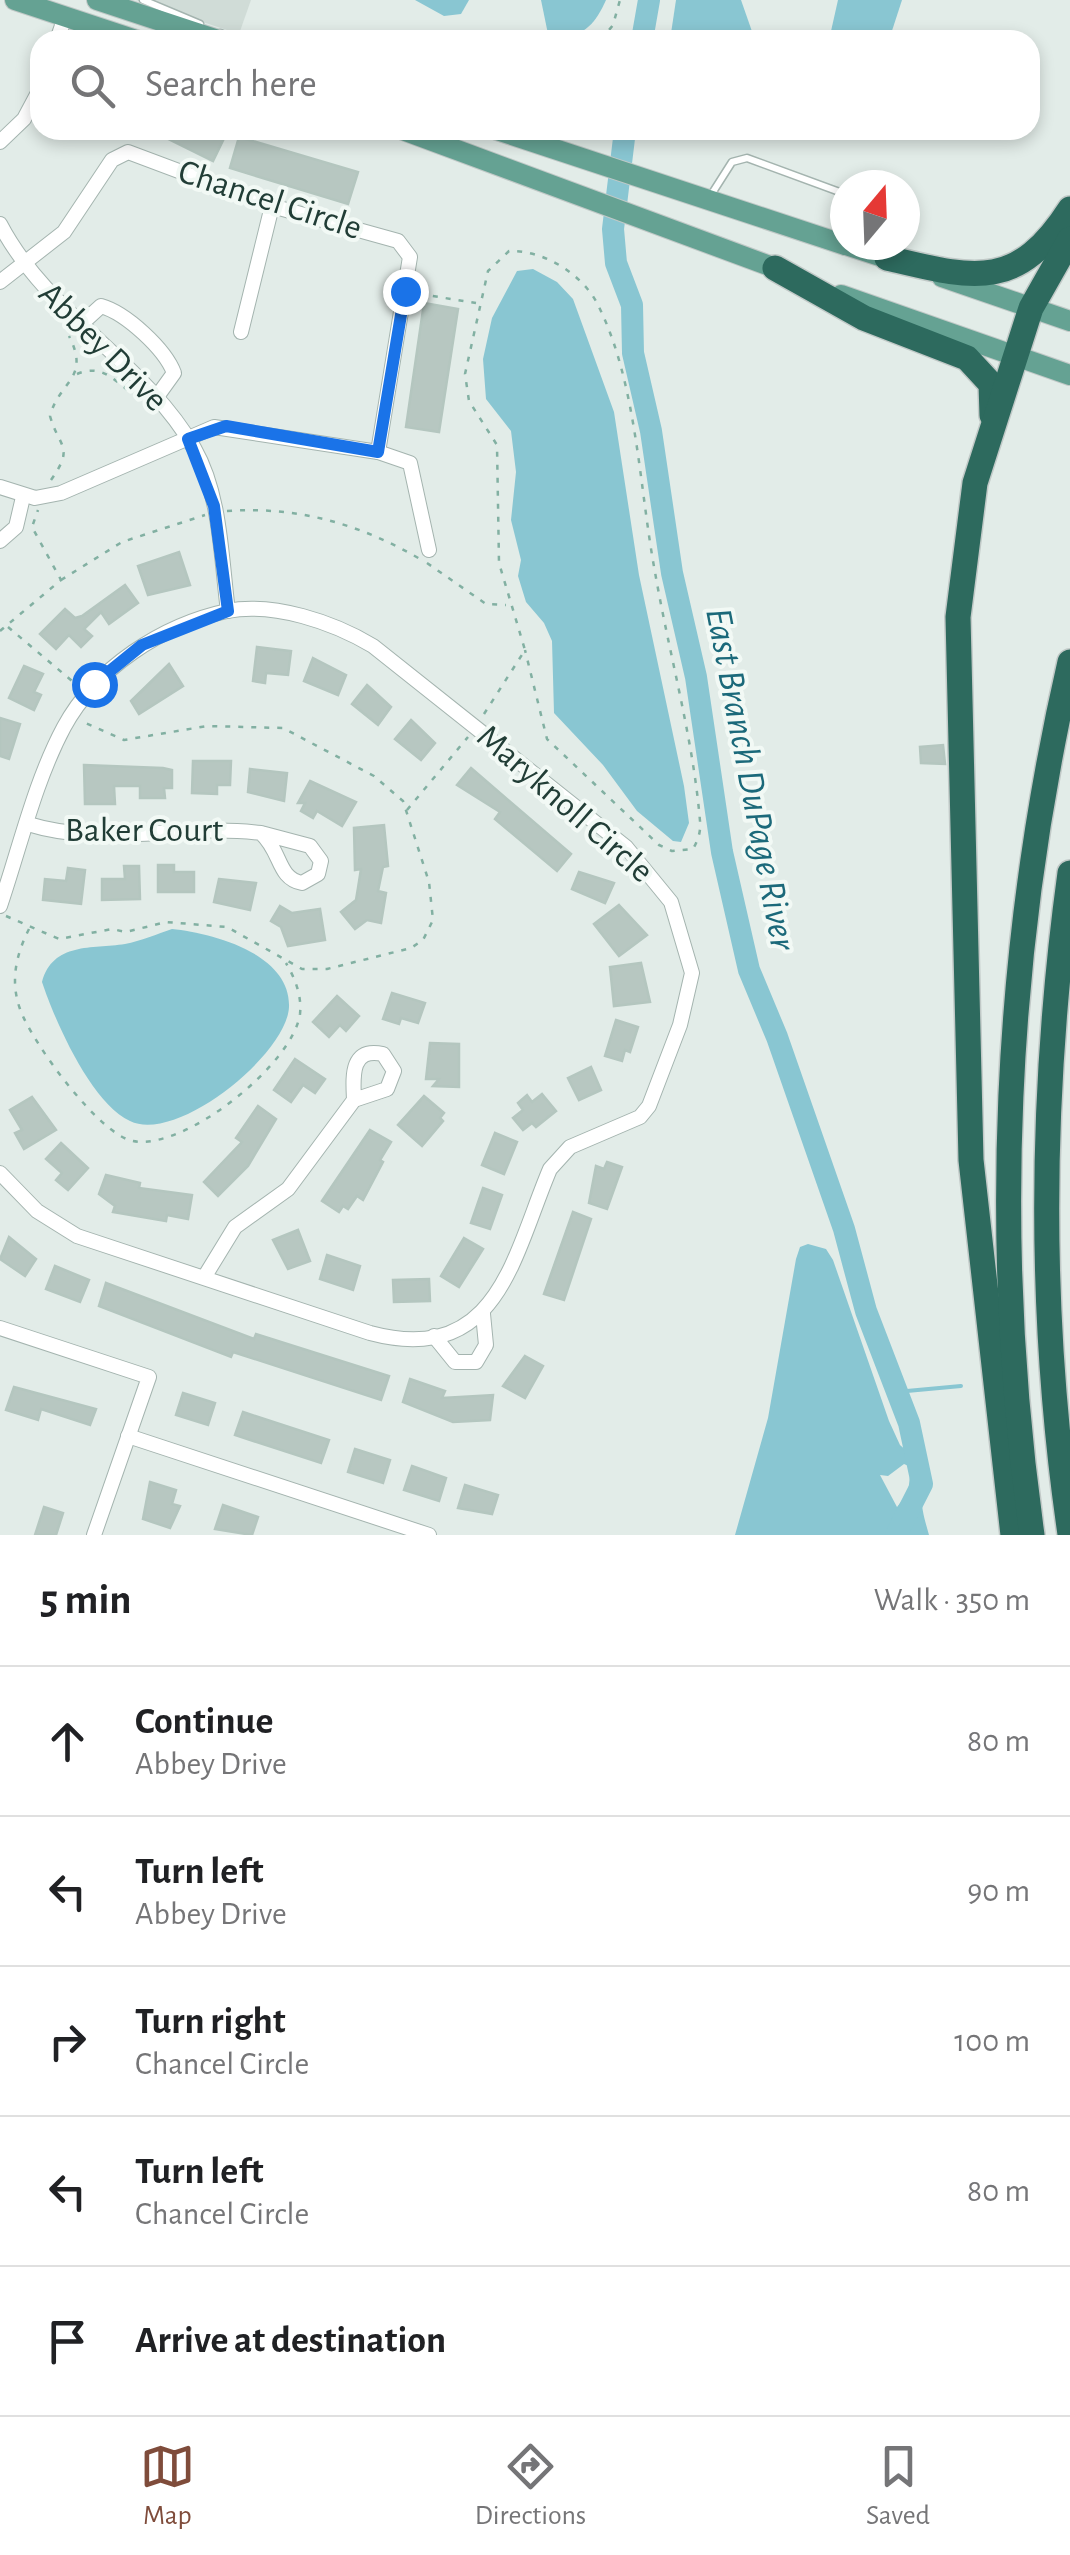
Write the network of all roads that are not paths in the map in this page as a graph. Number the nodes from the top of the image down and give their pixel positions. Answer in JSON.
{"nodes":[{"id":1,"x":15,"y":0,"type":"edge"},
{"id":2,"x":96,"y":0,"type":"edge"},
{"id":3,"x":143,"y":0,"type":"edge"},
{"id":4,"x":65,"y":17,"type":"junction"},
{"id":5,"x":60,"y":30,"type":"edge"},
{"id":6,"x":105,"y":30,"type":"edge"},
{"id":7,"x":144,"y":30,"type":"edge"},
{"id":8,"x":188,"y":30,"type":"edge"},
{"id":9,"x":214,"y":30,"type":"edge"},
{"id":10,"x":30,"y":108,"type":"edge"},
{"id":11,"x":431,"y":140,"type":"edge"},
{"id":12,"x":528,"y":140,"type":"edge"},
{"id":13,"x":0,"y":142,"type":"edge"},
{"id":14,"x":830,"y":188,"type":"edge"},
{"id":15,"x":709,"y":200,"type":"junction"},
{"id":16,"x":272,"y":206,"type":"junction"},
{"id":17,"x":1070,"y":210,"type":"edge"},
{"id":18,"x":0,"y":224,"type":"edge"},
{"id":19,"x":1070,"y":239,"type":"edge"},
{"id":20,"x":830,"y":240,"type":"edge"},
{"id":21,"x":893,"y":260,"type":"edge"},
{"id":22,"x":895,"y":260,"type":"edge"},
{"id":23,"x":22,"y":266,"type":"junction"},
{"id":24,"x":775,"y":268,"type":"junction"},
{"id":25,"x":0,"y":282,"type":"edge"},
{"id":26,"x":1031,"y":308,"type":"junction"},
{"id":27,"x":1070,"y":320,"type":"edge"},
{"id":28,"x":80,"y":326,"type":"junction"},
{"id":29,"x":241,"y":332,"type":"dead end"},
{"id":30,"x":1016,"y":358,"type":"junction"},
{"id":31,"x":1070,"y":375,"type":"edge"},
{"id":32,"x":156,"y":398,"type":"junction"},
{"id":33,"x":993,"y":427,"type":"junction"},
{"id":34,"x":188,"y":439,"type":"junction"},
{"id":35,"x":378,"y":452,"type":"junction"},
{"id":36,"x":0,"y":487,"type":"edge"},
{"id":37,"x":24,"y":496,"type":"junction"},
{"id":38,"x":0,"y":542,"type":"edge"},
{"id":39,"x":429,"y":550,"type":"dead end"},
{"id":40,"x":228,"y":611,"type":"junction"},
{"id":41,"x":1070,"y":662,"type":"edge"},
{"id":42,"x":28,"y":824,"type":"junction"},
{"id":43,"x":260,"y":833,"type":"junction"},
{"id":44,"x":1070,"y":873,"type":"edge"},
{"id":45,"x":0,"y":906,"type":"edge"},
{"id":46,"x":354,"y":1100,"type":"dead end"},
{"id":47,"x":0,"y":1173,"type":"edge"},
{"id":48,"x":205,"y":1276,"type":"junction"},
{"id":49,"x":483,"y":1314,"type":"junction"},
{"id":50,"x":0,"y":1328,"type":"edge"},
{"id":51,"x":434,"y":1336,"type":"junction"},
{"id":52,"x":128,"y":1436,"type":"junction"},
{"id":53,"x":1070,"y":1534,"type":"edge"},
{"id":54,"x":94,"y":1535,"type":"edge"},
{"id":55,"x":429,"y":1535,"type":"edge"},
{"id":56,"x":1013,"y":1535,"type":"edge"},
{"id":57,"x":1032,"y":1535,"type":"edge"}],
"edges":[{"from":1,"to":4,"type":"main road"},
{"from":2,"to":8,"type":"main road"},
{"from":3,"to":9,"type":"lane"},
{"from":4,"to":5,"type":"street"},
{"from":4,"to":6,"type":"main road"},
{"from":4,"to":7,"type":"main road"},
{"from":10,"to":13,"type":"street"},
{"from":11,"to":24,"type":"main road"},
{"from":12,"to":15,"type":"main road"},
{"from":14,"to":15,"type":"lane"},
{"from":15,"to":20,"type":"main road"},
{"from":16,"to":23,"type":"street","name":"Chancel Circle"},
{"from":16,"to":29,"type":"street"},
{"from":16,"to":35,"type":"street","name":"Chancel Circle"},
{"from":17,"to":22,"type":"highway"},
{"from":18,"to":23,"type":"street","name":"Abbey Drive"},
{"from":19,"to":26,"type":"highway"},
{"from":21,"to":26,"type":"main road"},
{"from":23,"to":25,"type":"street"},
{"from":23,"to":28,"type":"street","name":"Abbey Drive"},
{"from":24,"to":30,"type":"main road"},
{"from":24,"to":33,"type":"highway"},
{"from":26,"to":27,"type":"main road"},
{"from":26,"to":30,"type":"highway"},
{"from":28,"to":32,"type":"street","name":"Abbey Drive"},
{"from":28,"to":32,"type":"street"},
{"from":30,"to":31,"type":"main road"},
{"from":30,"to":33,"type":"highway"},
{"from":32,"to":34,"type":"street","name":"Abbey Drive"},
{"from":33,"to":56,"type":"highway"},
{"from":34,"to":35,"type":"street"},
{"from":34,"to":37,"type":"street"},
{"from":34,"to":40,"type":"street","name":"Abbey Drive"},
{"from":35,"to":39,"type":"street"},
{"from":36,"to":37,"type":"street"},
{"from":37,"to":38,"type":"street"},
{"from":40,"to":42,"type":"street"},
{"from":40,"to":49,"type":"street","name":"Maryknoll Circle"},
{"from":41,"to":57,"type":"highway"},
{"from":42,"to":43,"type":"street","name":"Baker Court"},
{"from":42,"to":45,"type":"street"},
{"from":43,"to":43,"type":"street","name":"Baker Court"},
{"from":44,"to":53,"type":"highway"},
{"from":46,"to":48,"type":"street"},
{"from":47,"to":48,"type":"street","name":"Maryknoll Circle"},
{"from":48,"to":51,"type":"street","name":"Maryknoll Circle"},
{"from":49,"to":51,"type":"street","name":"Maryknoll Circle"},
{"from":49,"to":51,"type":"street","name":"Maryknoll Circle"},
{"from":50,"to":52,"type":"street"},
{"from":52,"to":54,"type":"street"},
{"from":52,"to":55,"type":"street"}]}
